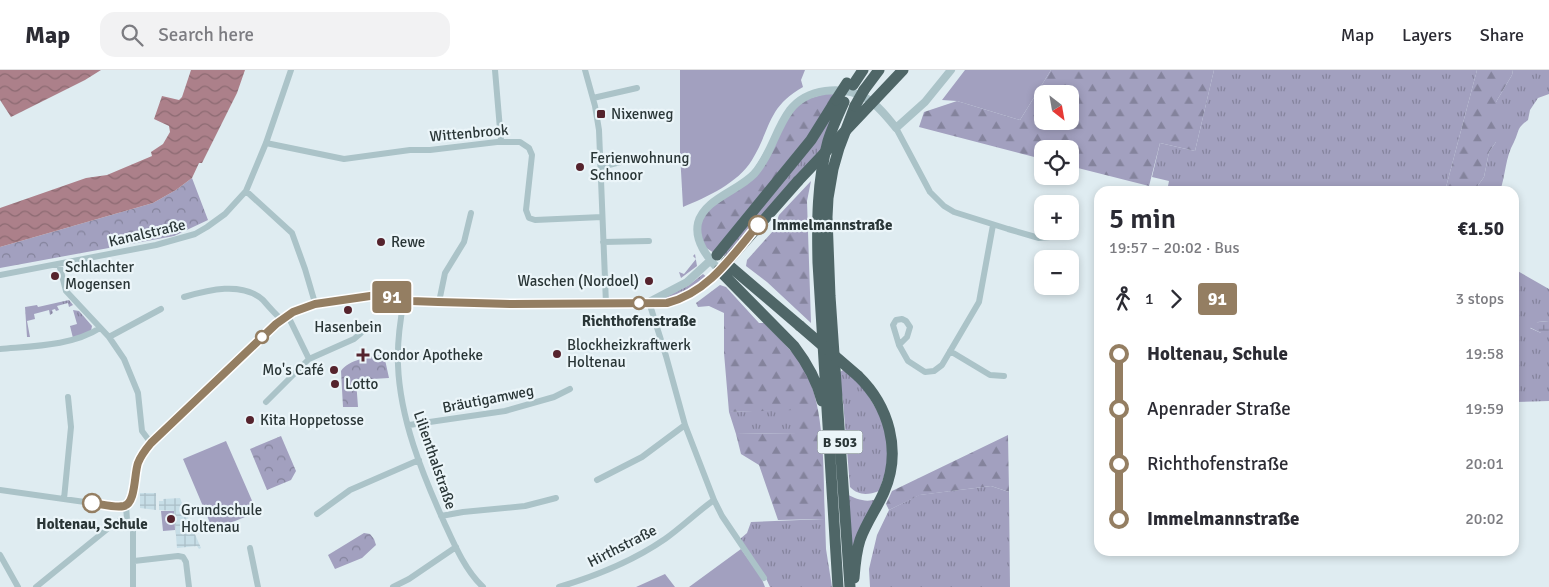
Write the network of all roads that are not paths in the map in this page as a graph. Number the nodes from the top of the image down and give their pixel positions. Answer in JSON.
{"nodes":[{"id":1,"x":291,"y":70,"type":"edge"},
{"id":2,"x":495,"y":70,"type":"edge"},
{"id":3,"x":585,"y":70,"type":"edge"},
{"id":4,"x":857,"y":70,"type":"edge"},
{"id":5,"x":863,"y":70,"type":"edge"},
{"id":6,"x":879,"y":70,"type":"edge"},
{"id":7,"x":903,"y":70,"type":"edge"},
{"id":8,"x":952,"y":70,"type":"edge"},
{"id":9,"x":850,"y":84,"type":"junction"},
{"id":10,"x":637,"y":88,"type":"dead end"},
{"id":11,"x":593,"y":98,"type":"junction"},
{"id":12,"x":840,"y":101,"type":"junction"},
{"id":13,"x":896,"y":128,"type":"junction"},
{"id":14,"x":501,"y":141,"type":"junction"},
{"id":15,"x":266,"y":143,"type":"junction"},
{"id":16,"x":644,"y":160,"type":"dead end"},
{"id":17,"x":601,"y":167,"type":"junction"},
{"id":18,"x":246,"y":191,"type":"junction"},
{"id":19,"x":471,"y":213,"type":"dead end"},
{"id":20,"x":602,"y":217,"type":"junction"},
{"id":21,"x":993,"y":225,"type":"junction"},
{"id":22,"x":1034,"y":237,"type":"edge"},
{"id":23,"x":650,"y":241,"type":"dead end"},
{"id":24,"x":603,"y":242,"type":"junction"},
{"id":25,"x":714,"y":258,"type":"junction"},
{"id":26,"x":59,"y":264,"type":"junction"},
{"id":27,"x":723,"y":267,"type":"junction"},
{"id":28,"x":0,"y":275,"type":"edge"},
{"id":29,"x":184,"y":297,"type":"dead end"},
{"id":30,"x":404,"y":300,"type":"junction"},
{"id":31,"x":438,"y":302,"type":"junction"},
{"id":32,"x":649,"y":302,"type":"junction"},
{"id":33,"x":315,"y":304,"type":"junction"},
{"id":34,"x":606,"y":304,"type":"junction"},
{"id":35,"x":161,"y":309,"type":"dead end"},
{"id":36,"x":288,"y":316,"type":"junction"},
{"id":37,"x":282,"y":320,"type":"junction"},
{"id":38,"x":100,"y":328,"type":"junction"},
{"id":39,"x":361,"y":332,"type":"dead end"},
{"id":40,"x":109,"y":337,"type":"junction"},
{"id":41,"x":899,"y":345,"type":"dead end"},
{"id":42,"x":0,"y":349,"type":"edge"},
{"id":43,"x":950,"y":351,"type":"junction"},
{"id":44,"x":308,"y":359,"type":"junction"},
{"id":45,"x":1004,"y":376,"type":"dead end"},
{"id":46,"x":570,"y":389,"type":"dead end"},
{"id":47,"x":68,"y":397,"type":"dead end"},
{"id":48,"x":266,"y":402,"type":"dead end"},
{"id":49,"x":408,"y":425,"type":"junction"},
{"id":50,"x":685,"y":425,"type":"junction"},
{"id":51,"x":829,"y":438,"type":"junction"},
{"id":52,"x":151,"y":443,"type":"junction"},
{"id":53,"x":419,"y":460,"type":"junction"},
{"id":54,"x":597,"y":480,"type":"dead end"},
{"id":55,"x":0,"y":490,"type":"edge"},
{"id":56,"x":556,"y":498,"type":"dead end"},
{"id":57,"x":64,"y":499,"type":"junction"},
{"id":58,"x":714,"y":500,"type":"junction"},
{"id":59,"x":126,"y":505,"type":"junction"},
{"id":60,"x":316,"y":514,"type":"dead end"},
{"id":61,"x":442,"y":516,"type":"junction"},
{"id":62,"x":127,"y":520,"type":"junction"},
{"id":63,"x":250,"y":548,"type":"dead end"},
{"id":64,"x":456,"y":548,"type":"junction"},
{"id":65,"x":0,"y":556,"type":"edge"},
{"id":66,"x":134,"y":561,"type":"junction"},
{"id":67,"x":764,"y":578,"type":"dead end"},
{"id":68,"x":18,"y":587,"type":"edge"},
{"id":69,"x":36,"y":587,"type":"edge"},
{"id":70,"x":133,"y":587,"type":"edge"},
{"id":71,"x":189,"y":587,"type":"edge"},
{"id":72,"x":258,"y":587,"type":"edge"},
{"id":73,"x":393,"y":587,"type":"edge"},
{"id":74,"x":483,"y":587,"type":"edge"},
{"id":75,"x":559,"y":587,"type":"edge"},
{"id":76,"x":838,"y":587,"type":"edge"},
{"id":77,"x":851,"y":587,"type":"edge"}],
"edges":[{"from":1,"to":15,"type":"street","name":"Kanalstraße"},
{"from":2,"to":14,"type":"street"},
{"from":3,"to":11,"type":"street"},
{"from":4,"to":9,"type":"highway"},
{"from":5,"to":9,"type":"highway","number":"B 503"},
{"from":6,"to":77,"type":"highway","number":"B 503","bridge":true},
{"from":7,"to":27,"type":"highway","bridge":true},
{"from":8,"to":13,"type":"street"},
{"from":9,"to":12,"type":"highway","number":"B 503"},
{"from":10,"to":11,"type":"street"},
{"from":11,"to":17,"type":"street"},
{"from":12,"to":25,"type":"highway"},
{"from":12,"to":51,"type":"highway","number":"B 503"},
{"from":13,"to":21,"type":"street"},
{"from":13,"to":25,"type":"street"},
{"from":14,"to":15,"type":"street","name":"Wittenbrook"},
{"from":14,"to":20,"type":"street","name":"Wittenbrook"},
{"from":15,"to":18,"type":"street","name":"Kanalstraße"},
{"from":16,"to":17,"type":"street"},
{"from":17,"to":20,"type":"street"},
{"from":18,"to":26,"type":"street","name":"Kanalstraße"},
{"from":18,"to":33,"type":"street"},
{"from":19,"to":31,"type":"street"},
{"from":20,"to":24,"type":"street"},
{"from":21,"to":22,"type":"street"},
{"from":21,"to":43,"type":"street"},
{"from":23,"to":24,"type":"street"},
{"from":24,"to":34,"type":"street"},
{"from":25,"to":27,"type":"street"},
{"from":25,"to":32,"type":"street"},
{"from":26,"to":28,"type":"street","name":"Kanalstraße"},
{"from":26,"to":38,"type":"street"},
{"from":27,"to":32,"type":"street"},
{"from":27,"to":51,"type":"highway"},
{"from":27,"to":77,"type":"highway","bridge":true},
{"from":29,"to":37,"type":"street"},
{"from":30,"to":31,"type":"street"},
{"from":30,"to":33,"type":"street"},
{"from":30,"to":49,"type":"street","name":"Lilienthalstraße"},
{"from":31,"to":34,"type":"street"},
{"from":32,"to":34,"type":"street"},
{"from":32,"to":50,"type":"street"},
{"from":33,"to":36,"type":"street"},
{"from":35,"to":40,"type":"street"},
{"from":36,"to":37,"type":"street"},
{"from":36,"to":44,"type":"street"},
{"from":37,"to":52,"type":"street"},
{"from":38,"to":40,"type":"street"},
{"from":38,"to":42,"type":"street"},
{"from":39,"to":44,"type":"street"},
{"from":40,"to":52,"type":"street"},
{"from":41,"to":43,"type":"street"},
{"from":43,"to":45,"type":"street"},
{"from":44,"to":48,"type":"street"},
{"from":46,"to":49,"type":"street","name":"Bräutigamweg"},
{"from":47,"to":57,"type":"street"},
{"from":49,"to":53,"type":"street","name":"Lilienthalstraße"},
{"from":50,"to":54,"type":"street"},
{"from":50,"to":58,"type":"street"},
{"from":51,"to":76,"type":"highway","number":"B 503"},
{"from":52,"to":59,"type":"street"},
{"from":53,"to":60,"type":"street"},
{"from":53,"to":61,"type":"street","name":"Lilienthalstraße"},
{"from":55,"to":57,"type":"street"},
{"from":56,"to":61,"type":"street"},
{"from":57,"to":59,"type":"street"},
{"from":58,"to":67,"type":"street"},
{"from":58,"to":75,"type":"street","name":"Hirthstraße"},
{"from":59,"to":62,"type":"street"},
{"from":61,"to":64,"type":"street","name":"Lilienthalstraße"},
{"from":62,"to":66,"type":"street"},
{"from":62,"to":69,"type":"street"},
{"from":63,"to":72,"type":"street"},
{"from":64,"to":73,"type":"street"},
{"from":64,"to":74,"type":"street","name":"Lilienthalstraße"},
{"from":65,"to":68,"type":"street"},
{"from":66,"to":70,"type":"street"},
{"from":66,"to":71,"type":"street"}]}
